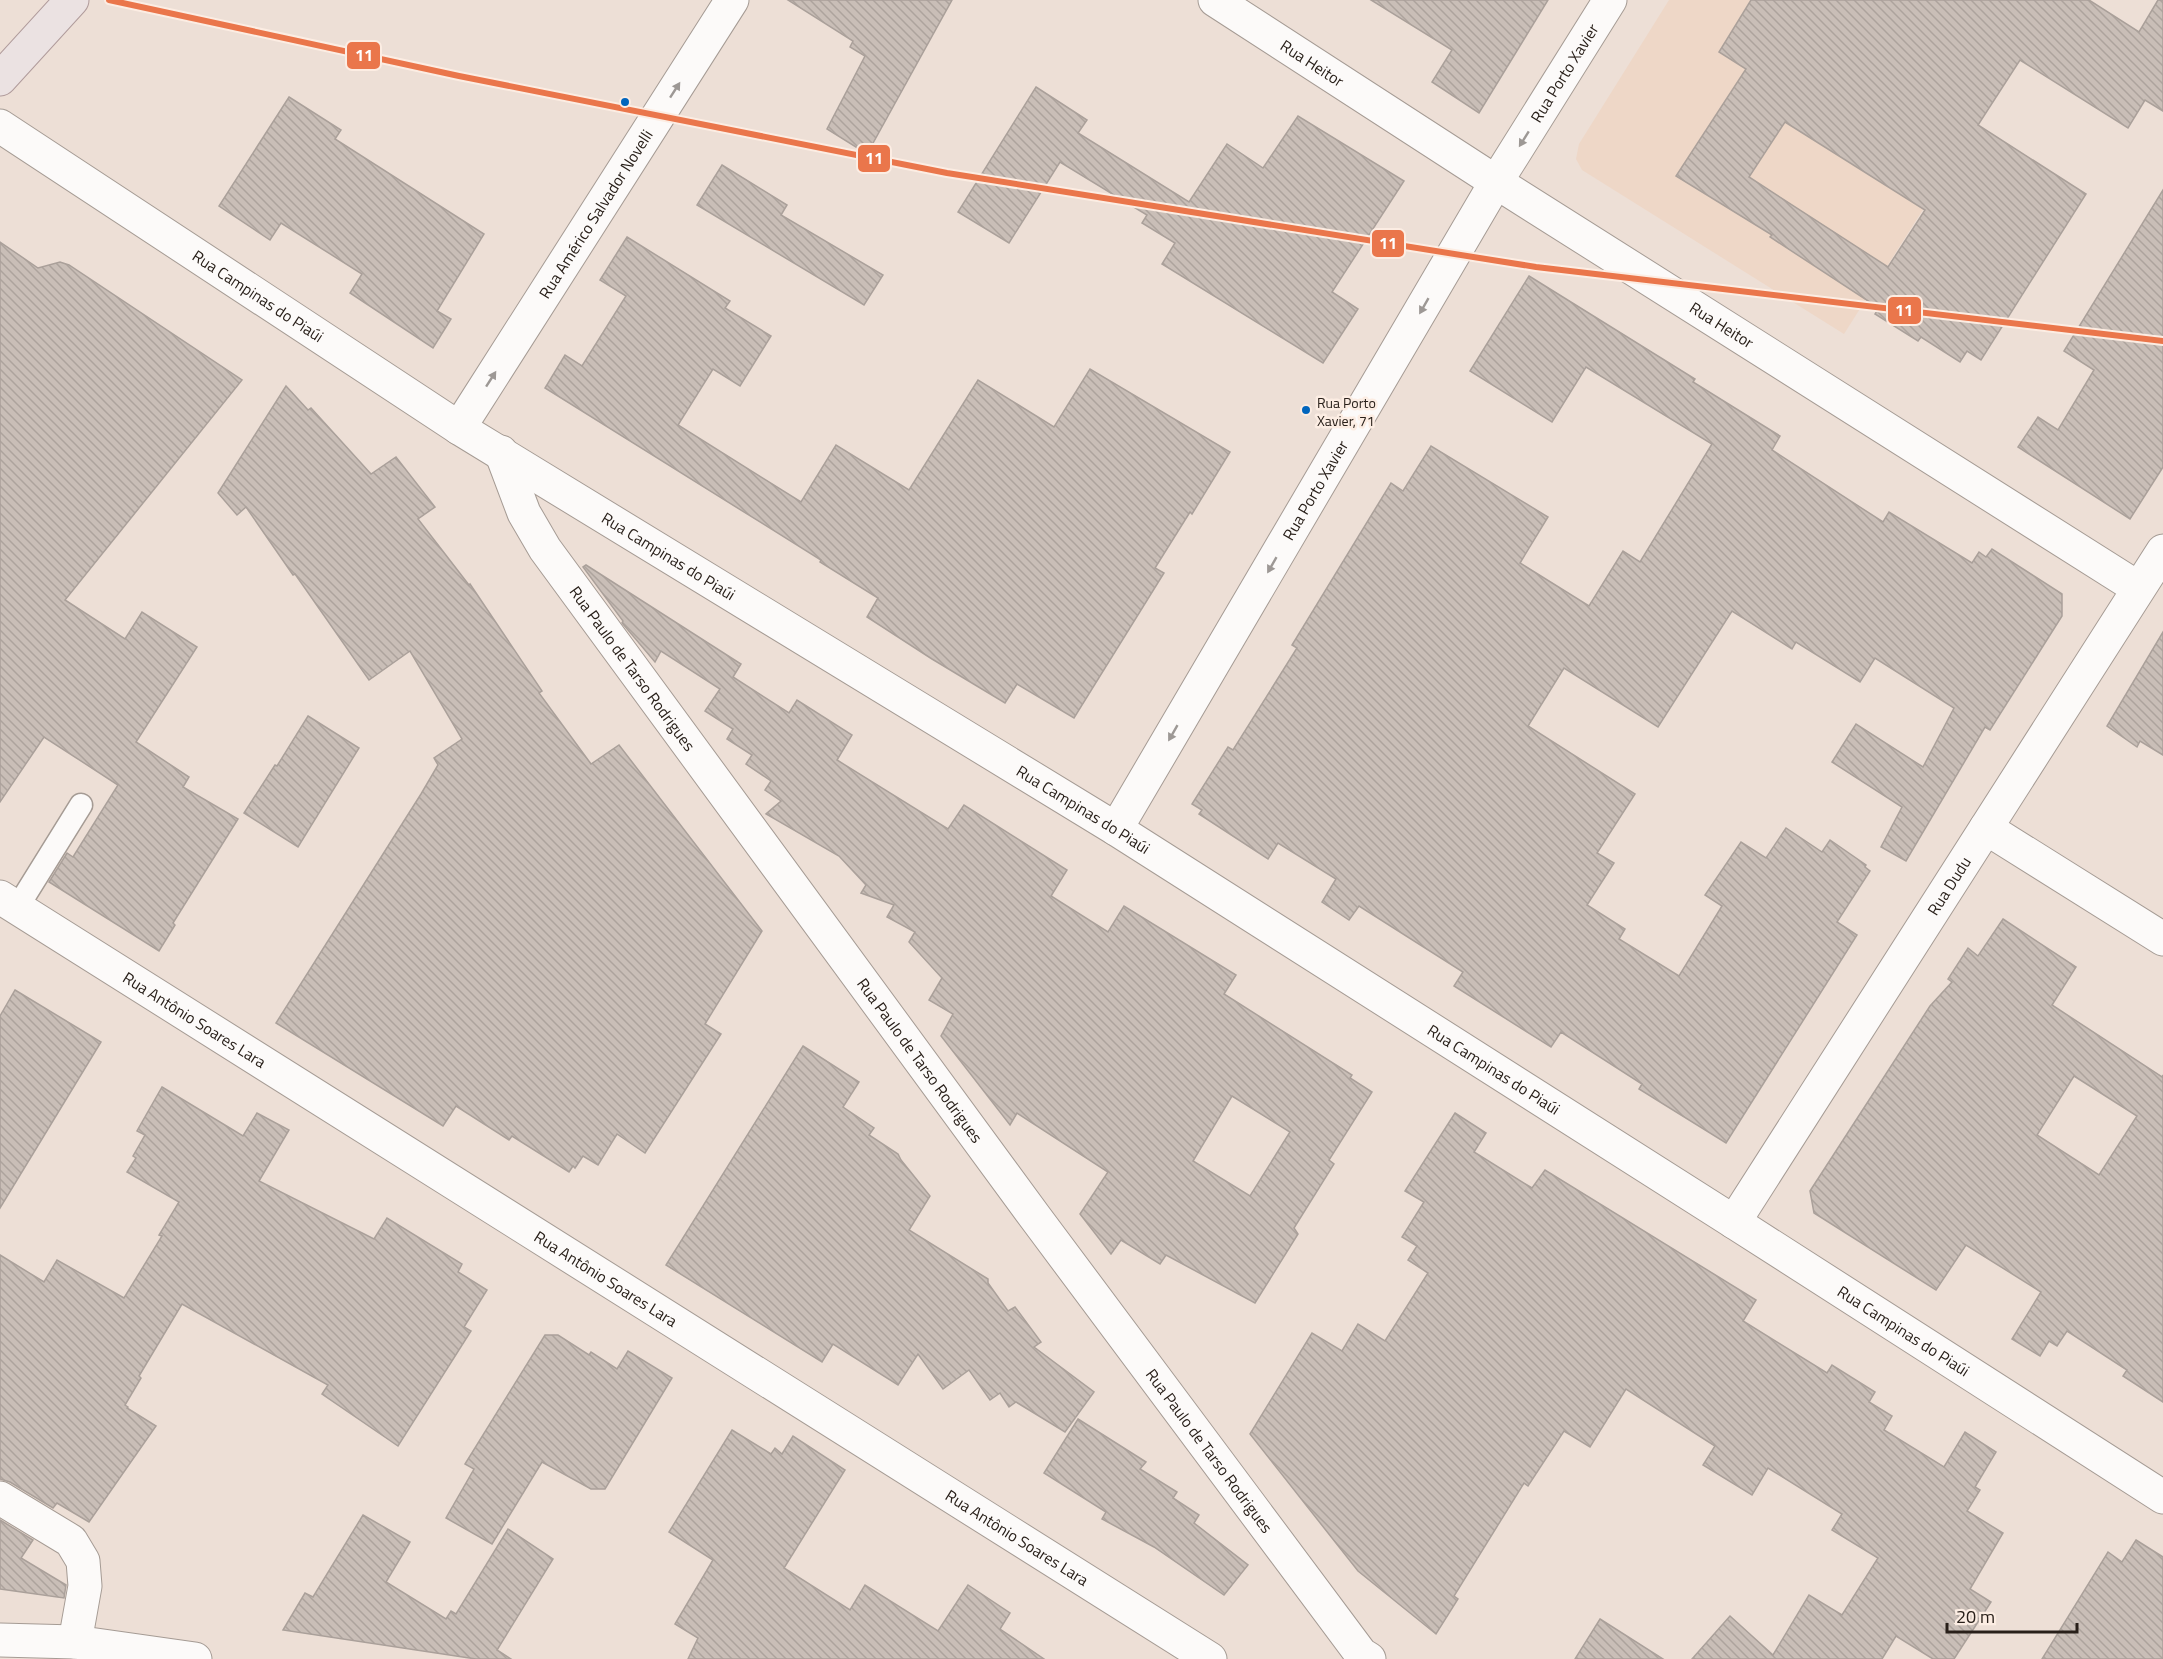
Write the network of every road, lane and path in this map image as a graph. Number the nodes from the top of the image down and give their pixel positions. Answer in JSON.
{"nodes":[{"id":1,"x":72,"y":0,"type":"edge"},
{"id":2,"x":732,"y":0,"type":"edge"},
{"id":3,"x":1215,"y":0,"type":"edge"},
{"id":4,"x":1610,"y":0,"type":"edge"},
{"id":5,"x":0,"y":79,"type":"edge"},
{"id":6,"x":0,"y":126,"type":"edge"},
{"id":7,"x":1496,"y":182,"type":"junction"},
{"id":8,"x":459,"y":428,"type":"junction"},
{"id":9,"x":501,"y":452,"type":"junction"},
{"id":10,"x":2163,"y":551,"type":"edge"},
{"id":11,"x":2138,"y":588,"type":"junction"},
{"id":12,"x":81,"y":804,"type":"dead end"},
{"id":13,"x":1986,"y":828,"type":"junction"},
{"id":14,"x":1116,"y":829,"type":"junction"},
{"id":15,"x":9,"y":902,"type":"edge"},
{"id":16,"x":2163,"y":939,"type":"edge"},
{"id":17,"x":1734,"y":1222,"type":"junction"},
{"id":18,"x":2163,"y":1497,"type":"edge"},
{"id":19,"x":0,"y":1498,"type":"edge"},
{"id":20,"x":0,"y":1640,"type":"edge"},
{"id":21,"x":75,"y":1642,"type":"junction"},
{"id":22,"x":1363,"y":1657,"type":"edge"},
{"id":23,"x":195,"y":1659,"type":"edge"},
{"id":24,"x":1210,"y":1659,"type":"edge"}],
"edges":[{"from":1,"to":5,"type":"main road"},
{"from":8,"to":2,"type":"street","name":"Rua Américo Salvador Novelli","one_way":true},
{"from":3,"to":7,"type":"street","name":"Rua Heitor"},
{"from":4,"to":7,"type":"street","name":"Rua Porto Xavier","one_way":true},
{"from":6,"to":8,"type":"street","name":"Rua Campinas do Piaúi"},
{"from":7,"to":11,"type":"street","name":"Rua Heitor"},
{"from":7,"to":14,"type":"street","name":"Rua Porto Xavier","one_way":true},
{"from":8,"to":9,"type":"street","name":"Rua Campinas do Piaúi"},
{"from":9,"to":14,"type":"street","name":"Rua Campinas do Piaúi"},
{"from":9,"to":22,"type":"street","name":"Rua Paulo de Tarso Rodrigues"},
{"from":10,"to":11,"type":"street","name":"Rua Dudu"},
{"from":11,"to":13,"type":"street","name":"Rua Dudu"},
{"from":12,"to":15,"type":"lane"},
{"from":13,"to":16,"type":"street"},
{"from":13,"to":17,"type":"street","name":"Rua Dudu"},
{"from":14,"to":17,"type":"street","name":"Rua Campinas do Piaúi"},
{"from":15,"to":24,"type":"street","name":"Rua Antônio Soares Lara"},
{"from":17,"to":18,"type":"street","name":"Rua Campinas do Piaúi"},
{"from":19,"to":21,"type":"street"},
{"from":20,"to":21,"type":"street"},
{"from":21,"to":23,"type":"street"}]}
